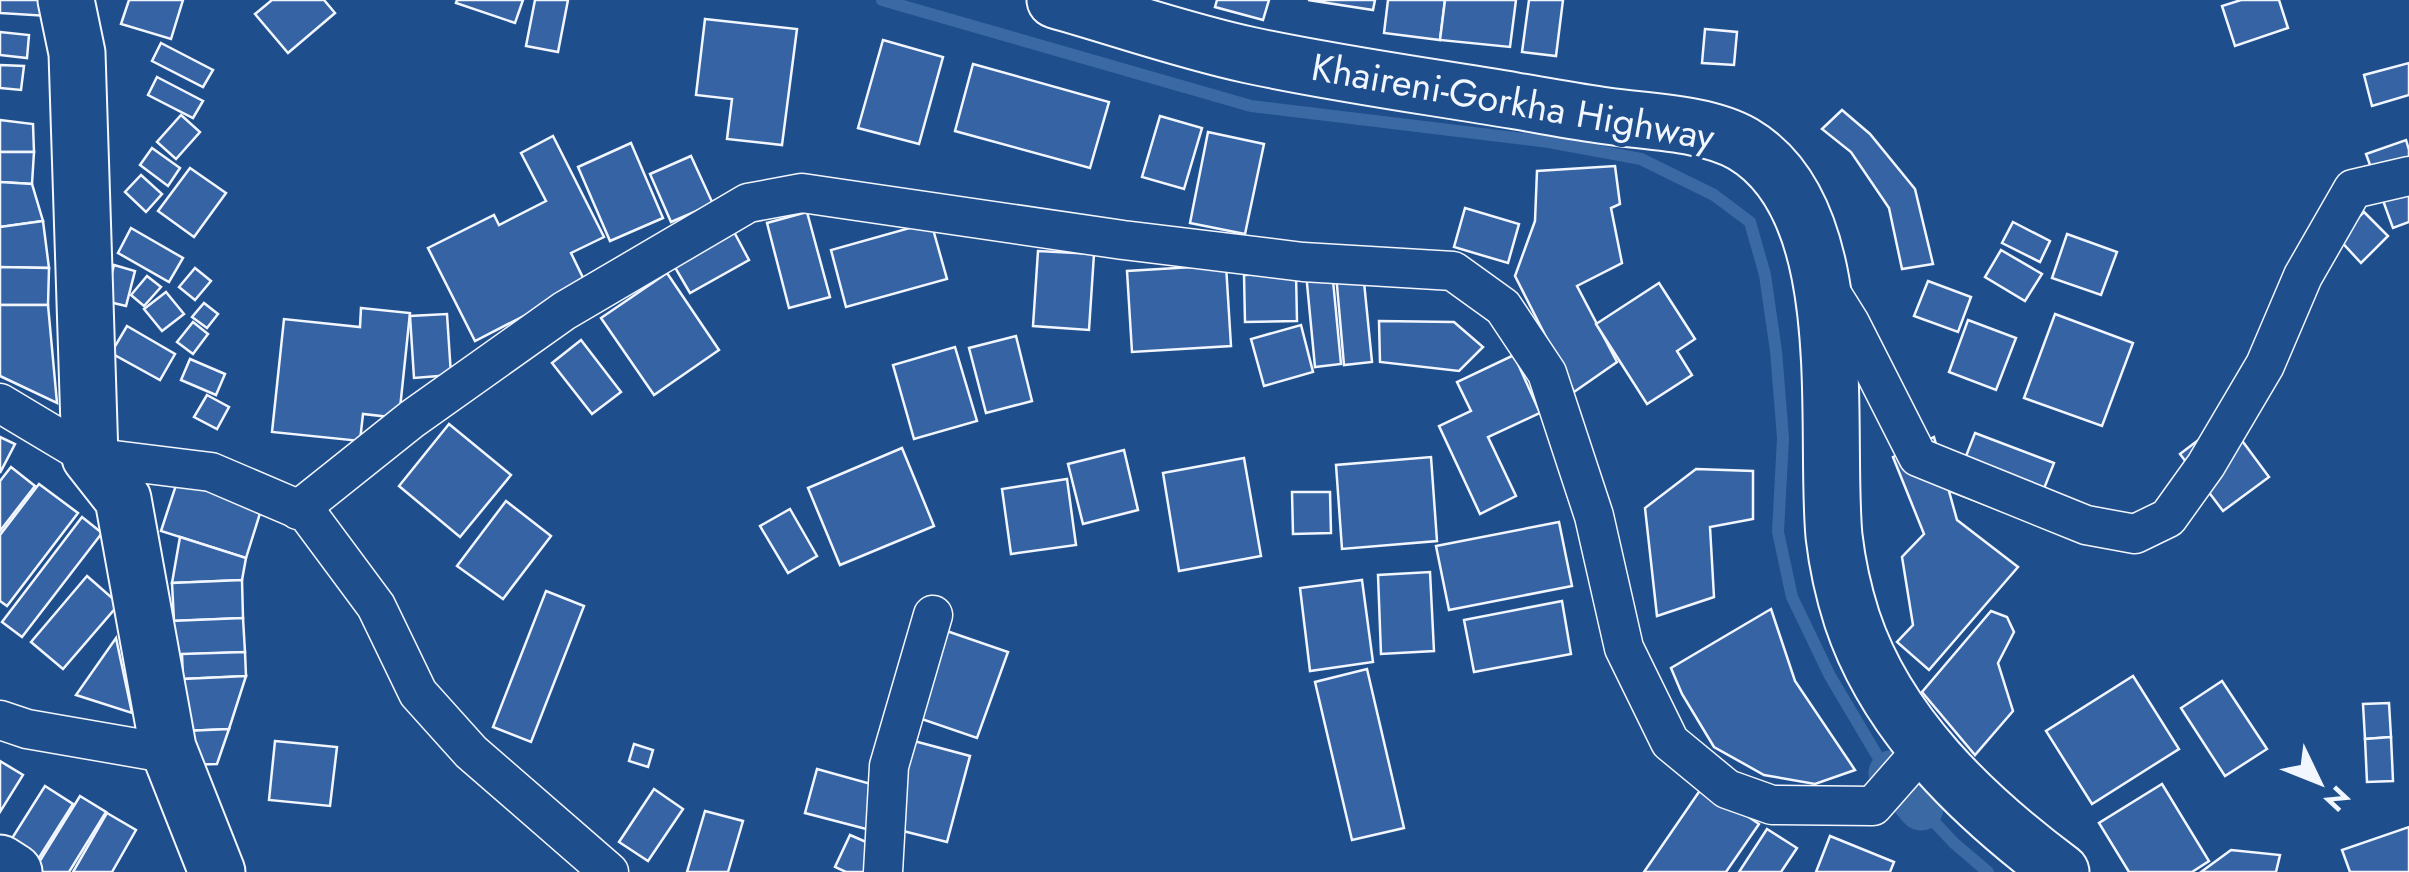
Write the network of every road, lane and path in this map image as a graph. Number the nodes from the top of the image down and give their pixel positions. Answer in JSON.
{"nodes":[{"id":1,"x":66,"y":0,"type":"edge"},
{"id":2,"x":1055,"y":0,"type":"edge"},
{"id":3,"x":2409,"y":176,"type":"edge"},
{"id":4,"x":1818,"y":272,"type":"junction"},
{"id":5,"x":0,"y":403,"type":"edge"},
{"id":6,"x":90,"y":457,"type":"junction"},
{"id":7,"x":298,"y":510,"type":"junction"},
{"id":8,"x":933,"y":615,"type":"dead end"},
{"id":9,"x":0,"y":720,"type":"edge"},
{"id":10,"x":1924,"y":748,"type":"junction"},
{"id":11,"x":171,"y":754,"type":"junction"},
{"id":12,"x":0,"y":862,"type":"edge"},
{"id":13,"x":14,"y":872,"type":"edge"},
{"id":14,"x":217,"y":872,"type":"edge"},
{"id":15,"x":609,"y":872,"type":"edge"},
{"id":16,"x":883,"y":872,"type":"edge"},
{"id":17,"x":2060,"y":872,"type":"edge"}],
"edges":[{"from":1,"to":6,"type":"main road"},
{"from":2,"to":4,"type":"main road","name":"Khaireni-Gorkha Highway"},
{"from":3,"to":4,"type":"street"},
{"from":4,"to":10,"type":"main road","name":"Khaireni-Gorkha Highway"},
{"from":5,"to":6,"type":"street"},
{"from":6,"to":7,"type":"street"},
{"from":6,"to":11,"type":"main road"},
{"from":7,"to":10,"type":"street"},
{"from":7,"to":15,"type":"street"},
{"from":8,"to":16,"type":"street"},
{"from":9,"to":11,"type":"street"},
{"from":10,"to":17,"type":"main road","name":"Khaireni-Gorkha Highway"},
{"from":11,"to":14,"type":"main road"},
{"from":12,"to":13,"type":"main road"}]}
